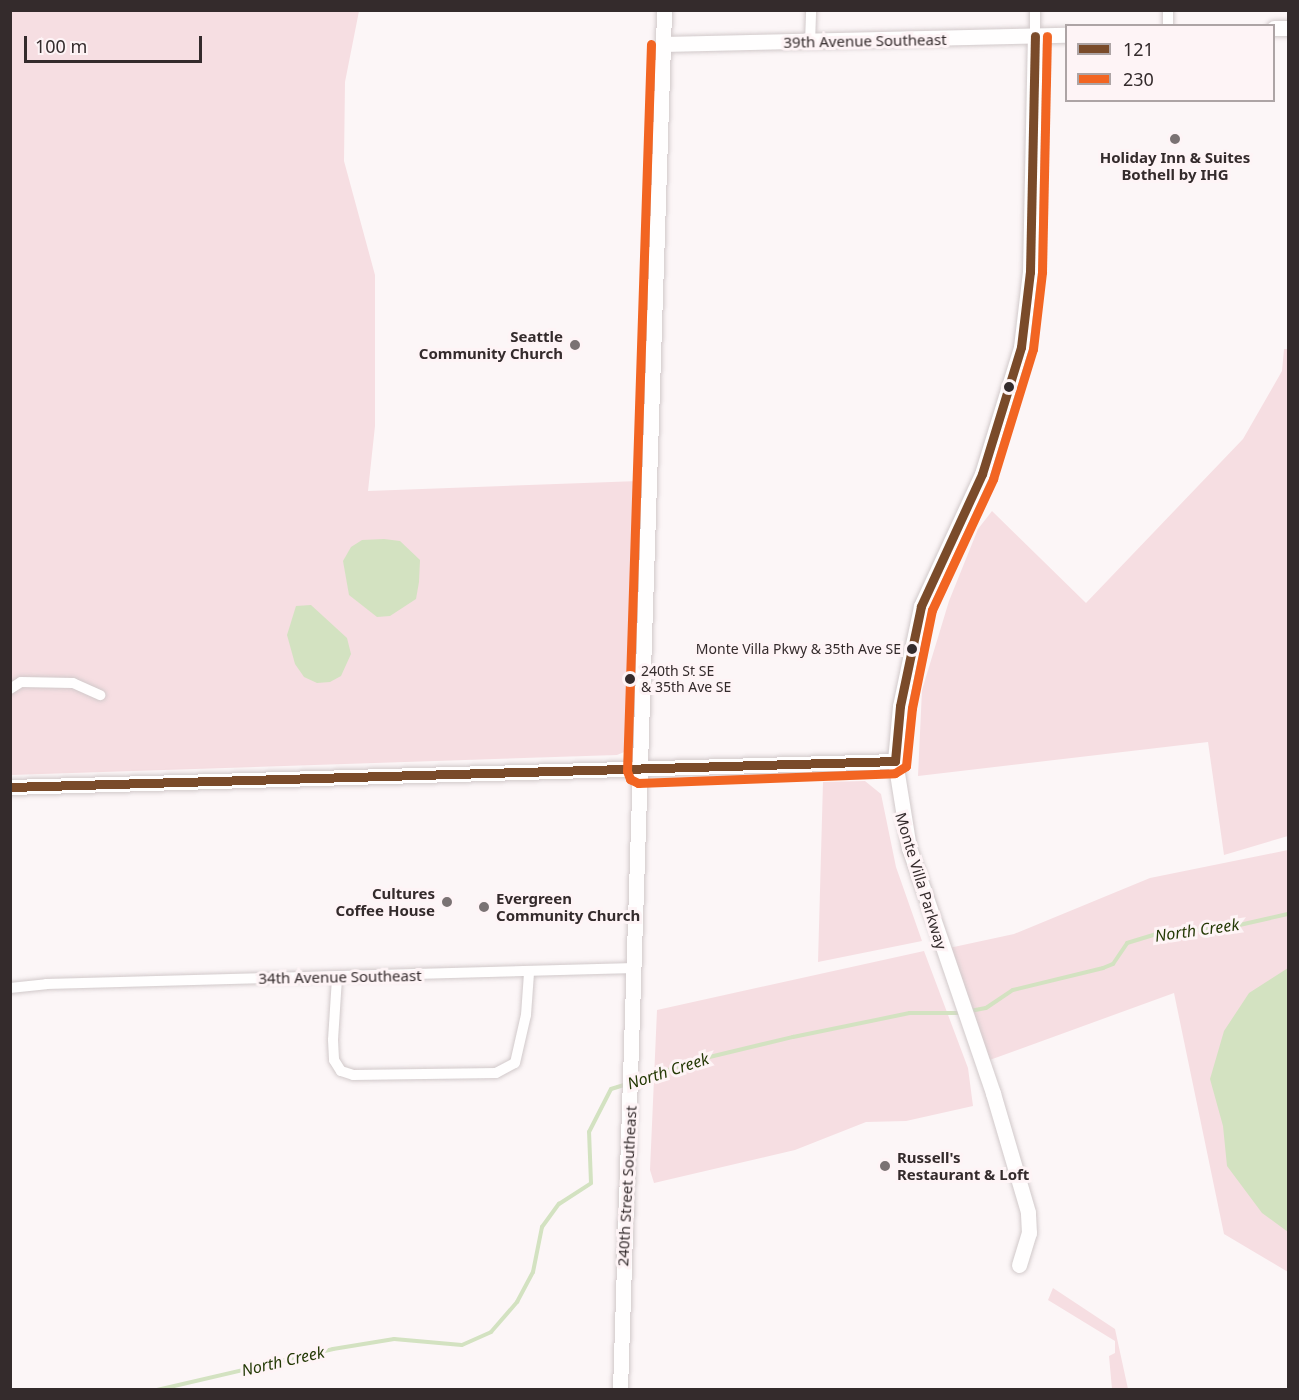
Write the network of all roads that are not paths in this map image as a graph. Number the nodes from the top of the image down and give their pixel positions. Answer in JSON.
{"nodes":[{"id":1,"x":664,"y":10,"type":"edge"},
{"id":2,"x":811,"y":10,"type":"edge"},
{"id":3,"x":1035,"y":10,"type":"edge"},
{"id":4,"x":1065,"y":35,"type":"edge"},
{"id":5,"x":1035,"y":36,"type":"junction"},
{"id":6,"x":810,"y":42,"type":"junction"},
{"id":7,"x":663,"y":44,"type":"junction"},
{"id":8,"x":10,"y":689,"type":"edge"},
{"id":9,"x":100,"y":694,"type":"dead end"},
{"id":10,"x":895,"y":761,"type":"junction"},
{"id":11,"x":639,"y":771,"type":"junction"},
{"id":12,"x":10,"y":787,"type":"edge"},
{"id":13,"x":635,"y":968,"type":"junction"},
{"id":14,"x":529,"y":973,"type":"junction"},
{"id":15,"x":337,"y":978,"type":"junction"},
{"id":16,"x":10,"y":988,"type":"edge"},
{"id":17,"x":1020,"y":1265,"type":"dead end"},
{"id":18,"x":620,"y":1389,"type":"edge"}],
"edges":[{"from":1,"to":7,"type":"street","name":"240th Street Southeast"},
{"from":2,"to":6,"type":"street"},
{"from":3,"to":5,"type":"street"},
{"from":4,"to":5,"type":"street","name":"39th Avenue Southeast"},
{"from":5,"to":6,"type":"street","name":"39th Avenue Southeast"},
{"from":5,"to":10,"type":"street","name":"Monte Villa Parkway"},
{"from":6,"to":7,"type":"street","name":"39th Avenue Southeast"},
{"from":7,"to":11,"type":"street","name":"240th Street Southeast"},
{"from":8,"to":9,"type":"street"},
{"from":10,"to":11,"type":"street"},
{"from":10,"to":17,"type":"street","name":"Monte Villa Parkway"},
{"from":11,"to":12,"type":"street"},
{"from":11,"to":13,"type":"street","name":"240th Street Southeast"},
{"from":13,"to":14,"type":"street","name":"34th Avenue Southeast"},
{"from":13,"to":18,"type":"street","name":"240th Street Southeast"},
{"from":14,"to":15,"type":"street","name":"34th Avenue Southeast"},
{"from":14,"to":15,"type":"street"},
{"from":15,"to":16,"type":"street","name":"34th Avenue Southeast"}]}
